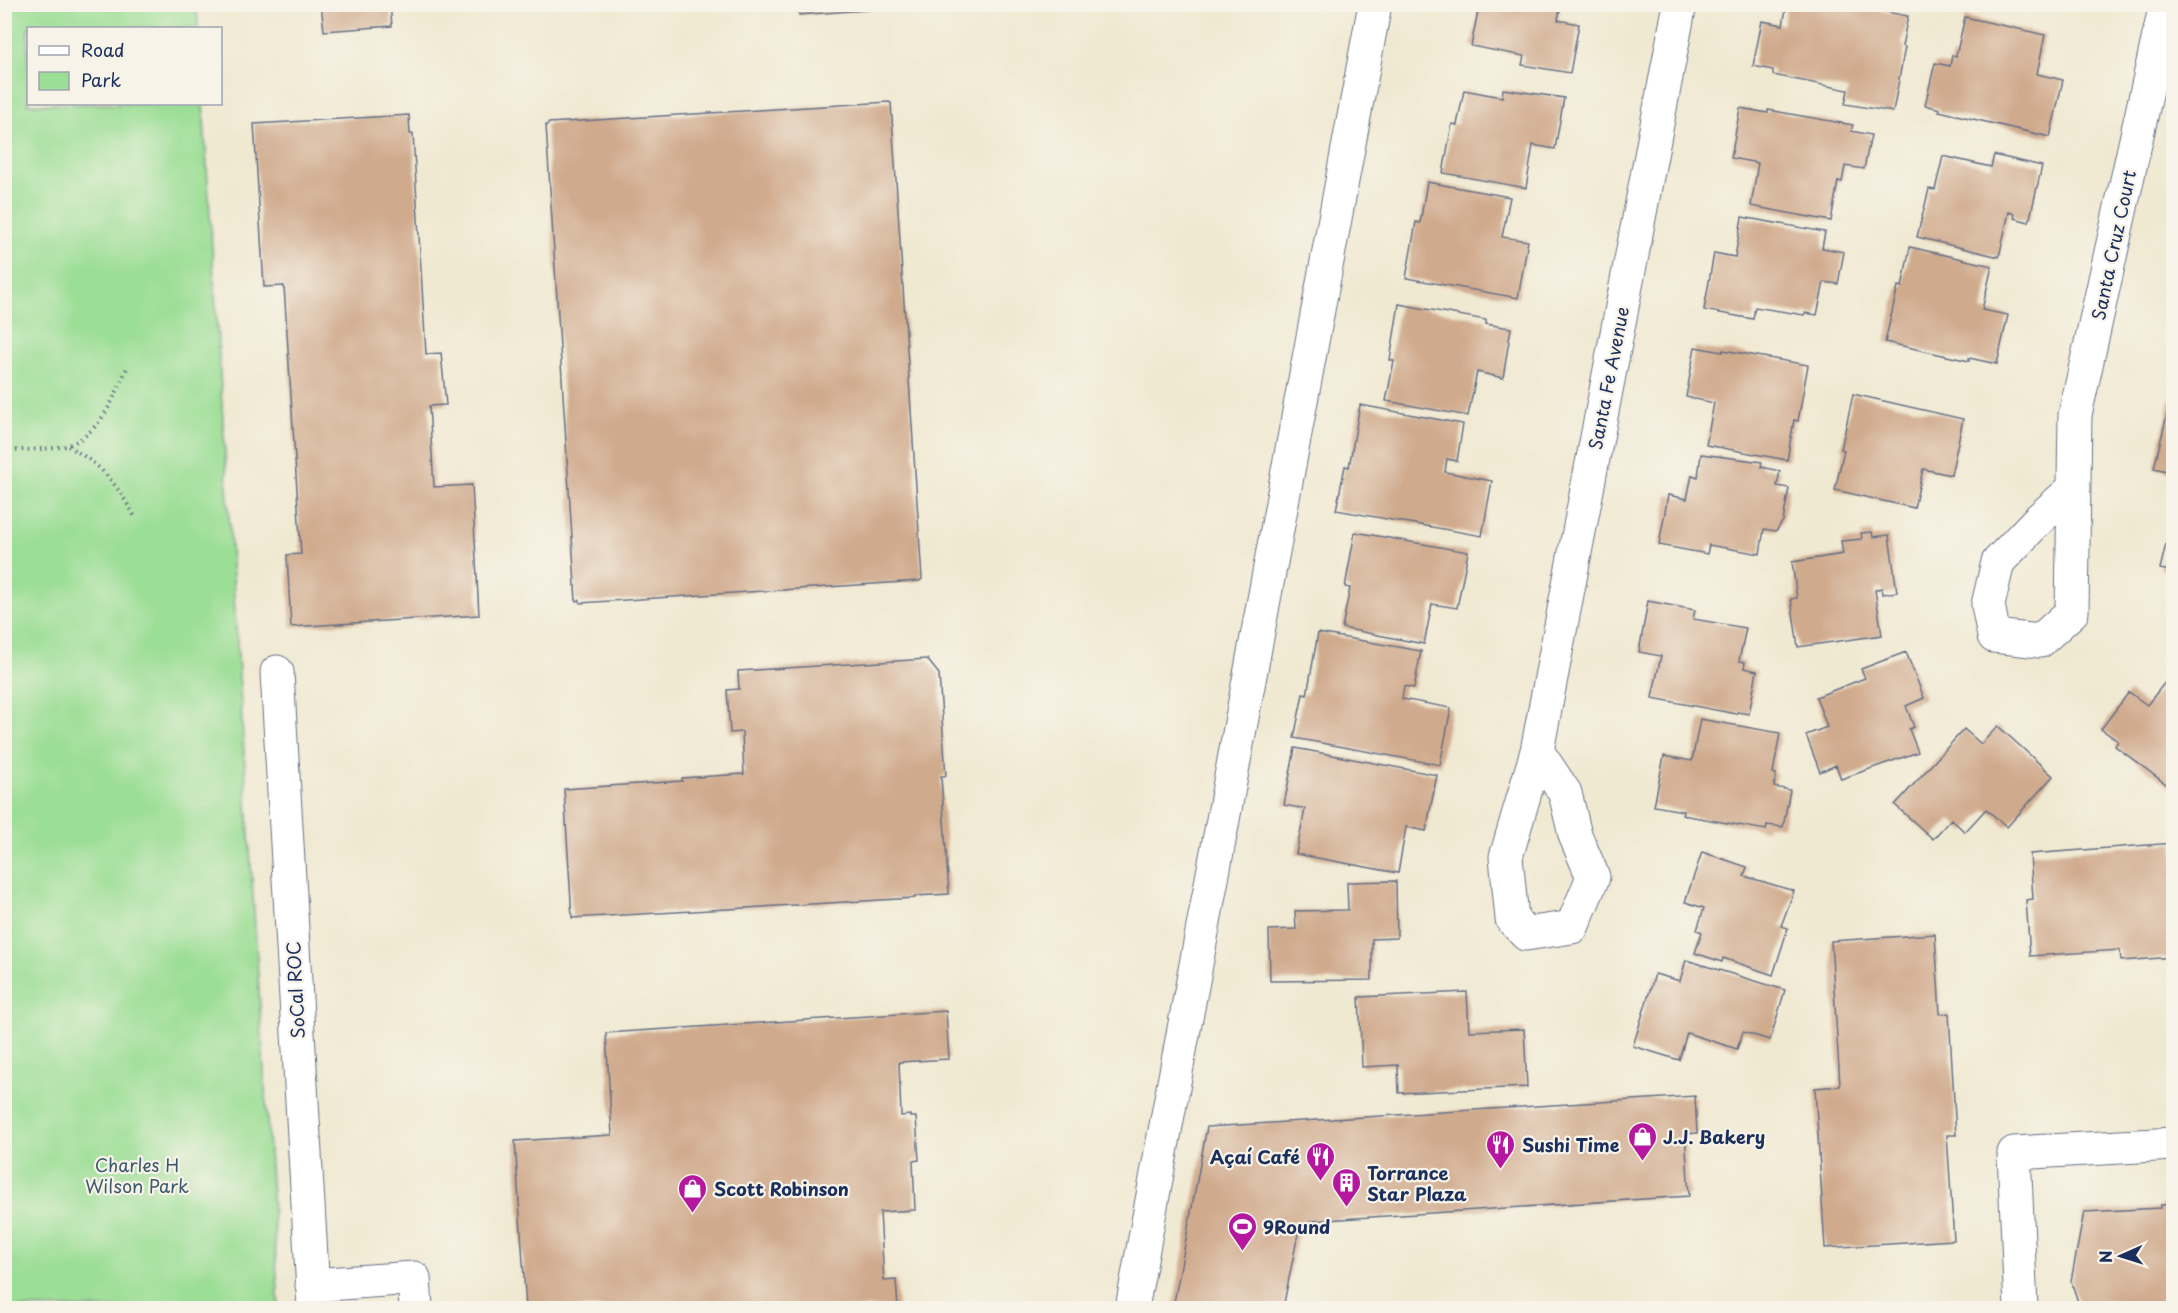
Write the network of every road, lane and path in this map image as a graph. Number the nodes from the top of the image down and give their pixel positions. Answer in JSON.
{"nodes":[{"id":1,"x":1375,"y":4,"type":"edge"},
{"id":2,"x":1680,"y":4,"type":"edge"},
{"id":3,"x":2166,"y":4,"type":"edge"},
{"id":4,"x":127,"y":368,"type":"dead end"},
{"id":5,"x":68,"y":446,"type":"junction"},
{"id":6,"x":4,"y":451,"type":"edge"},
{"id":7,"x":2074,"y":488,"type":"dead end"},
{"id":8,"x":136,"y":519,"type":"dead end"},
{"id":9,"x":277,"y":672,"type":"dead end"},
{"id":10,"x":1537,"y":751,"type":"junction"},
{"id":11,"x":2174,"y":1144,"type":"edge"},
{"id":12,"x":313,"y":1297,"type":"edge"},
{"id":13,"x":416,"y":1308,"type":"edge"},
{"id":14,"x":1132,"y":1308,"type":"edge"},
{"id":15,"x":2020,"y":1308,"type":"edge"}],
"edges":[{"from":1,"to":14,"type":"street"},
{"from":2,"to":10,"type":"street","name":"Santa Fe Avenue"},
{"from":3,"to":7,"type":"street","name":"Santa Cruz Court"},
{"from":4,"to":5,"type":"path"},
{"from":5,"to":6,"type":"path"},
{"from":5,"to":8,"type":"path"},
{"from":9,"to":12,"type":"street","name":"SoCal ROC"},
{"from":10,"to":10,"type":"street","name":"Santa Fe Avenue"},
{"from":11,"to":15,"type":"street"},
{"from":12,"to":13,"type":"street"}]}
